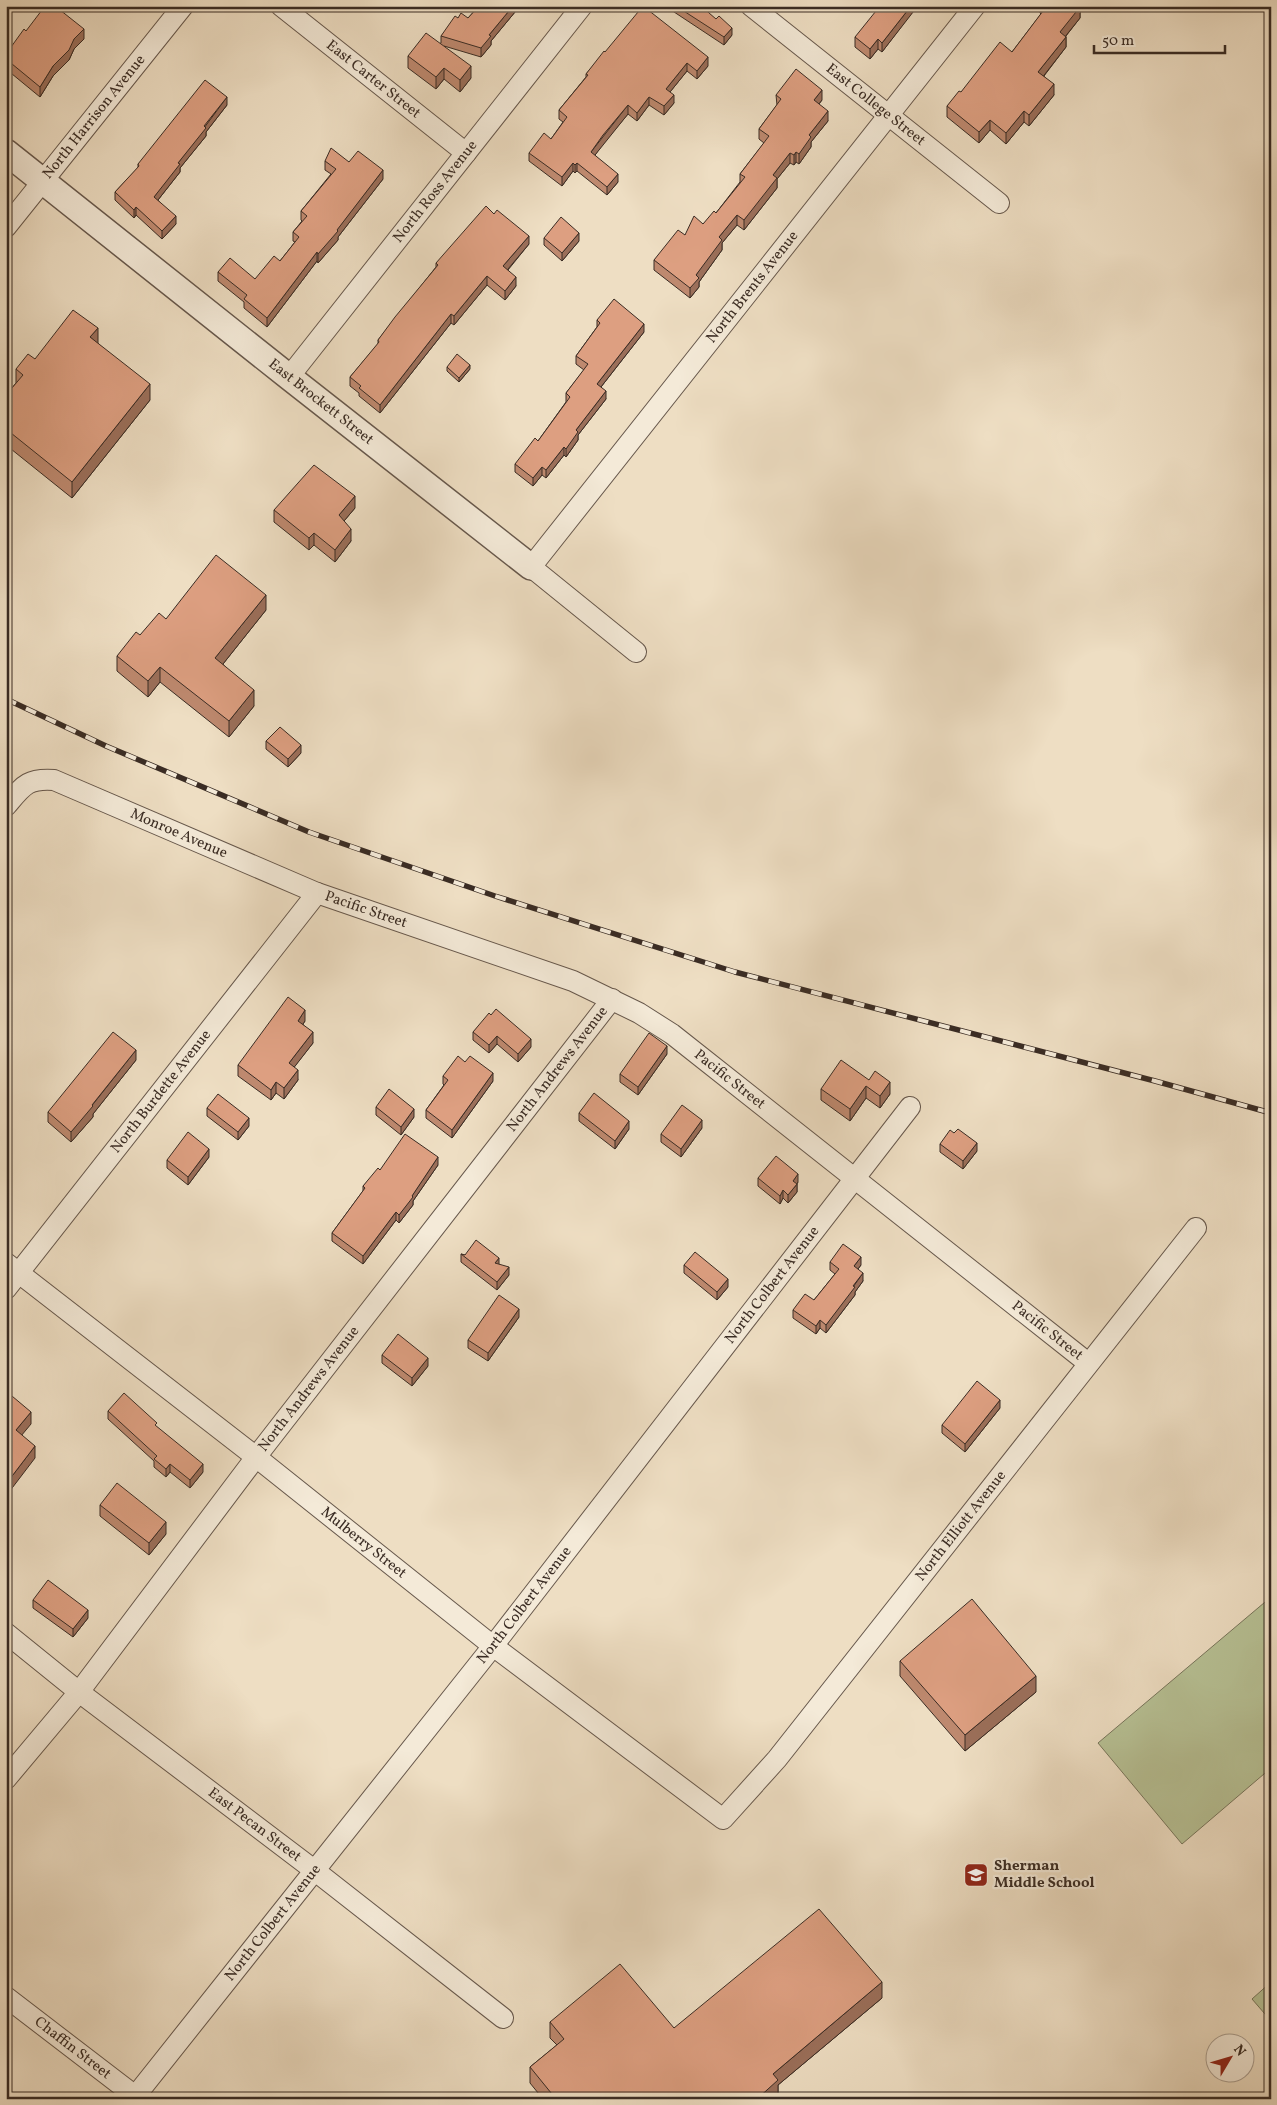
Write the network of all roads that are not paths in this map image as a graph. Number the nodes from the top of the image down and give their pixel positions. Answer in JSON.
{"nodes":[{"id":1,"x":183,"y":6,"type":"edge"},
{"id":2,"x":281,"y":6,"type":"edge"},
{"id":3,"x":582,"y":6,"type":"edge"},
{"id":4,"x":751,"y":6,"type":"edge"},
{"id":5,"x":975,"y":6,"type":"edge"},
{"id":6,"x":889,"y":115,"type":"junction"},
{"id":7,"x":6,"y":152,"type":"edge"},
{"id":8,"x":466,"y":153,"type":"junction"},
{"id":9,"x":43,"y":181,"type":"junction"},
{"id":10,"x":999,"y":203,"type":"dead end"},
{"id":11,"x":6,"y":227,"type":"edge"},
{"id":12,"x":289,"y":378,"type":"junction"},
{"id":13,"x":531,"y":567,"type":"junction"},
{"id":14,"x":636,"y":652,"type":"dead end"},
{"id":15,"x":6,"y":806,"type":"edge"},
{"id":16,"x":317,"y":893,"type":"junction"},
{"id":17,"x":612,"y":999,"type":"junction"},
{"id":18,"x":910,"y":1108,"type":"dead end"},
{"id":19,"x":854,"y":1178,"type":"junction"},
{"id":20,"x":1196,"y":1228,"type":"dead end"},
{"id":21,"x":12,"y":1268,"type":"edge"},
{"id":22,"x":6,"y":1289,"type":"edge"},
{"id":23,"x":1088,"y":1363,"type":"junction"},
{"id":24,"x":256,"y":1457,"type":"junction"},
{"id":25,"x":6,"y":1633,"type":"edge"},
{"id":26,"x":493,"y":1646,"type":"junction"},
{"id":27,"x":78,"y":1692,"type":"junction"},
{"id":28,"x":6,"y":1780,"type":"edge"},
{"id":29,"x":723,"y":1820,"type":"joint"},
{"id":30,"x":314,"y":1870,"type":"junction"},
{"id":31,"x":6,"y":1997,"type":"edge"},
{"id":32,"x":503,"y":2018,"type":"dead end"},
{"id":33,"x":136,"y":2098,"type":"edge"}],
"edges":[{"from":1,"to":9,"type":"street","name":"North Harrison Avenue"},
{"from":2,"to":8,"type":"street","name":"East Carter Street"},
{"from":3,"to":8,"type":"street","name":"North Ross Avenue"},
{"from":4,"to":6,"type":"street","name":"East College Street"},
{"from":5,"to":6,"type":"street","name":"North Brents Avenue"},
{"from":6,"to":10,"type":"street","name":"East College Street"},
{"from":6,"to":13,"type":"street","name":"North Brents Avenue"},
{"from":7,"to":9,"type":"street","name":"East Brockett Street"},
{"from":8,"to":12,"type":"street","name":"North Ross Avenue"},
{"from":9,"to":11,"type":"street","name":"North Harrison Avenue"},
{"from":9,"to":12,"type":"street","name":"East Brockett Street"},
{"from":12,"to":13,"type":"street","name":"East Brockett Street"},
{"from":13,"to":14,"type":"street","name":"East Brockett Street"},
{"from":15,"to":16,"type":"street","name":"Monroe Avenue"},
{"from":16,"to":17,"type":"street","name":"Pacific Street"},
{"from":16,"to":21,"type":"street","name":"North Burdette Avenue"},
{"from":17,"to":19,"type":"street","name":"Pacific Street"},
{"from":17,"to":24,"type":"street","name":"North Andrews Avenue"},
{"from":18,"to":19,"type":"street","name":"North Colbert Avenue"},
{"from":19,"to":23,"type":"street","name":"Pacific Street"},
{"from":19,"to":26,"type":"street","name":"North Colbert Avenue"},
{"from":20,"to":23,"type":"street","name":"North Elliott Avenue"},
{"from":21,"to":22,"type":"street","name":"North Burdette Avenue"},
{"from":21,"to":24,"type":"street","name":"Mulberry Street"},
{"from":23,"to":29,"type":"street","name":"North Elliott Avenue"},
{"from":24,"to":26,"type":"street","name":"Mulberry Street"},
{"from":24,"to":27,"type":"street","name":"North Andrews Avenue"},
{"from":25,"to":27,"type":"street","name":"East Pecan Street"},
{"from":26,"to":29,"type":"street","name":"Mulberry Street"},
{"from":26,"to":30,"type":"street","name":"North Colbert Avenue"},
{"from":27,"to":28,"type":"street","name":"North Andrews Avenue"},
{"from":27,"to":30,"type":"street","name":"East Pecan Street"},
{"from":30,"to":32,"type":"street","name":"East Pecan Street"},
{"from":30,"to":33,"type":"street","name":"North Colbert Avenue"},
{"from":31,"to":33,"type":"street","name":"Chaffin Street"}]}
